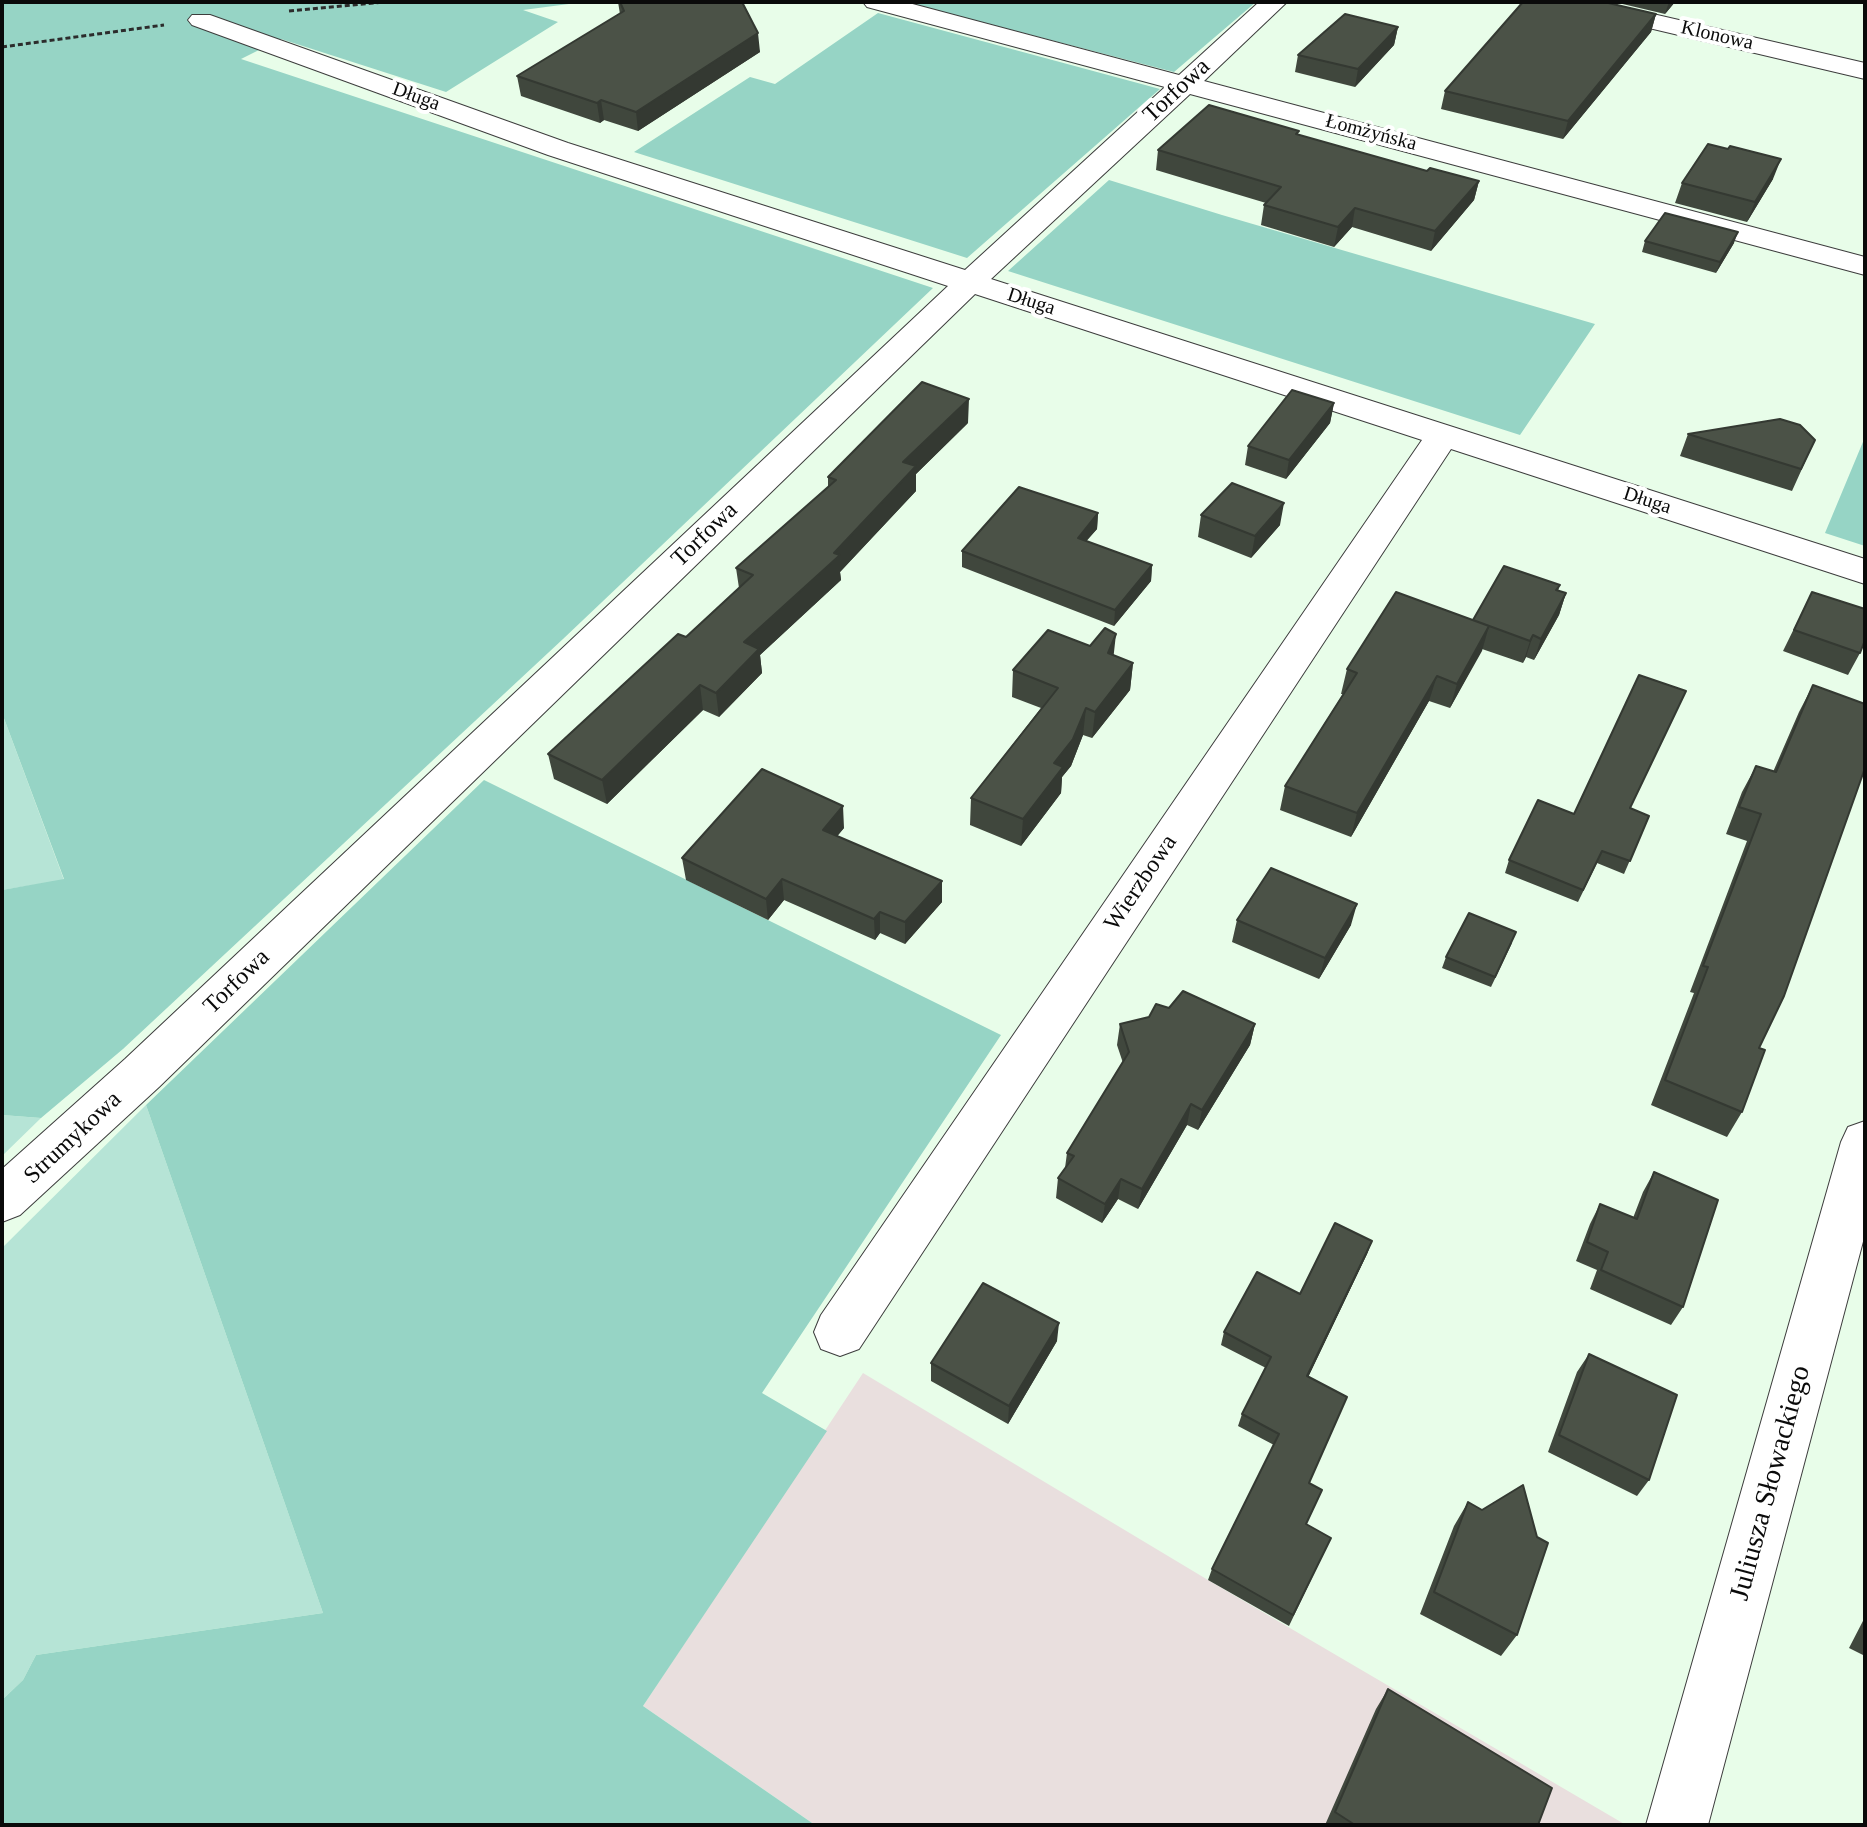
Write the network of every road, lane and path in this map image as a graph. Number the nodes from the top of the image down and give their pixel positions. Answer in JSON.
{"nodes":[{"id":1,"x":876,"y":2,"type":"edge"},
{"id":2,"x":1274,"y":2,"type":"edge"},
{"id":3,"x":1569,"y":2,"type":"edge"},
{"id":4,"x":201,"y":20,"type":"joint"},
{"id":5,"x":2,"y":47,"type":"edge"},
{"id":6,"x":1865,"y":71,"type":"edge"},
{"id":7,"x":1185,"y":83,"type":"junction"},
{"id":8,"x":1865,"y":266,"type":"edge"},
{"id":9,"x":970,"y":282,"type":"junction"},
{"id":10,"x":1443,"y":435,"type":"junction"},
{"id":11,"x":1865,"y":572,"type":"edge"},
{"id":12,"x":142,"y":1073,"type":"joint"},
{"id":13,"x":1865,"y":1142,"type":"edge"},
{"id":14,"x":2,"y":1200,"type":"edge"},
{"id":15,"x":840,"y":1332,"type":"dead end"},
{"id":16,"x":1677,"y":1825,"type":"edge"}],
"edges":[{"from":1,"to":7,"type":"street","name":"Łomżyńska"},
{"from":2,"to":7,"type":"street","name":"Torfowa"},
{"from":3,"to":6,"type":"street","name":"Klonowa"},
{"from":4,"to":5,"type":"path"},
{"from":4,"to":9,"type":"street","name":"Długa"},
{"from":7,"to":8,"type":"street","name":"Łomżyńska"},
{"from":7,"to":9,"type":"street","name":"Torfowa"},
{"from":9,"to":10,"type":"street","name":"Długa"},
{"from":9,"to":12,"type":"street","name":"Torfowa"},
{"from":10,"to":11,"type":"street","name":"Długa"},
{"from":10,"to":15,"type":"street","name":"Wierzbowa"},
{"from":12,"to":14,"type":"street","name":"Strumykowa"},
{"from":13,"to":16,"type":"street","name":"Juliusza Słowackiego"}]}
